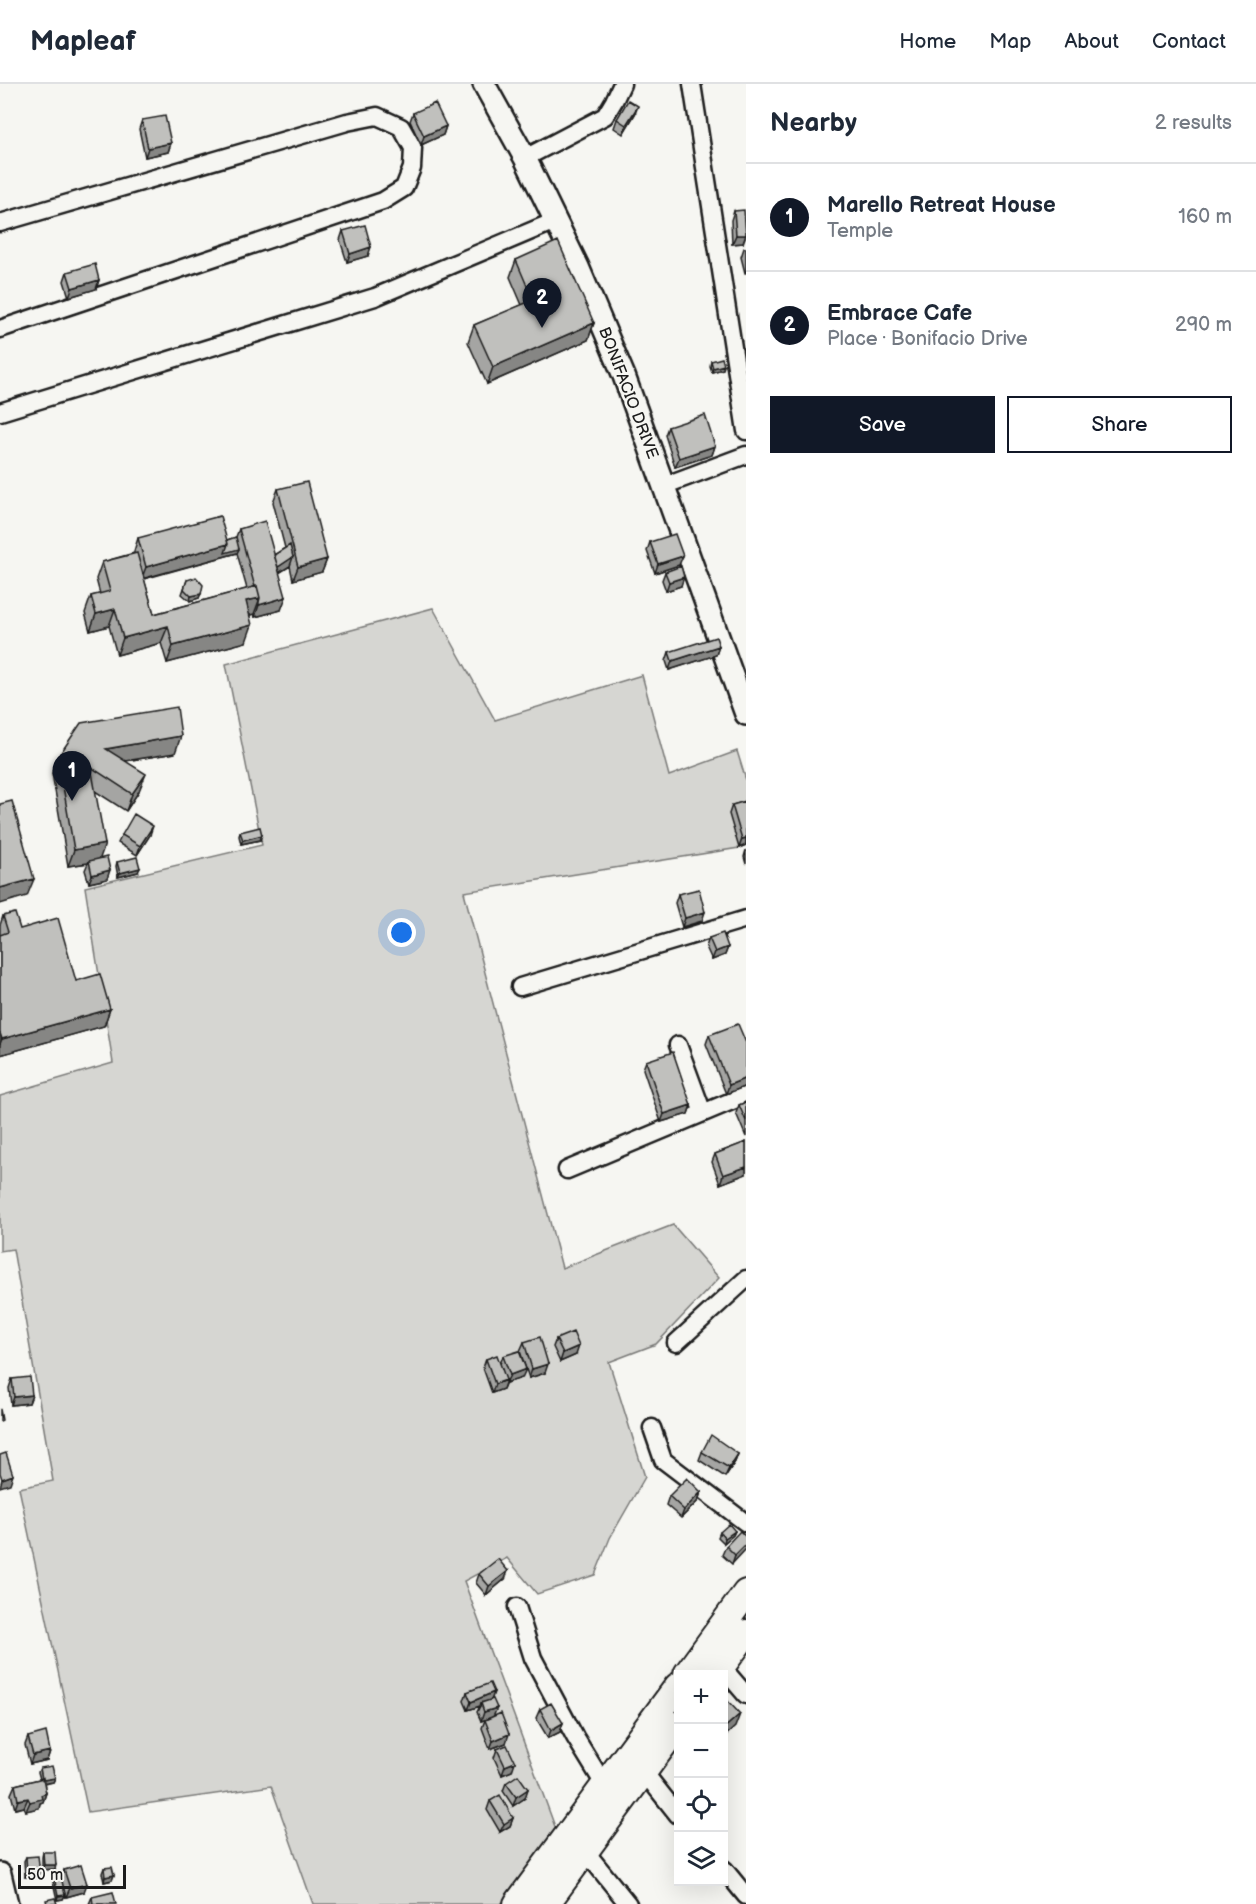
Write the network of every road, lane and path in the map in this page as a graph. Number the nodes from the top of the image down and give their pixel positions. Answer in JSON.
{"nodes":[{"id":1,"x":484,"y":84,"type":"edge"},
{"id":2,"x":622,"y":84,"type":"edge"},
{"id":3,"x":692,"y":84,"type":"edge"},
{"id":4,"x":525,"y":158,"type":"junction"},
{"id":5,"x":555,"y":221,"type":"junction"},
{"id":6,"x":0,"y":223,"type":"edge"},
{"id":7,"x":0,"y":329,"type":"edge"},
{"id":8,"x":0,"y":412,"type":"edge"},
{"id":9,"x":746,"y":431,"type":"edge"},
{"id":10,"x":746,"y":455,"type":"edge"},
{"id":11,"x":663,"y":486,"type":"junction"},
{"id":12,"x":741,"y":680,"type":"edge"},
{"id":13,"x":746,"y":714,"type":"edge"},
{"id":14,"x":746,"y":919,"type":"edge"},
{"id":15,"x":520,"y":987,"type":"dead end"},
{"id":16,"x":678,"y":1045,"type":"dead end"},
{"id":17,"x":746,"y":1095,"type":"edge"},
{"id":18,"x":703,"y":1113,"type":"junction"},
{"id":19,"x":567,"y":1170,"type":"dead end"},
{"id":20,"x":746,"y":1279,"type":"edge"},
{"id":21,"x":676,"y":1343,"type":"dead end"},
{"id":22,"x":652,"y":1428,"type":"dead end"},
{"id":23,"x":746,"y":1523,"type":"edge"},
{"id":24,"x":746,"y":1593,"type":"edge"},
{"id":25,"x":517,"y":1607,"type":"dead end"},
{"id":26,"x":746,"y":1633,"type":"edge"},
{"id":27,"x":690,"y":1670,"type":"edge"},
{"id":28,"x":720,"y":1670,"type":"edge"},
{"id":29,"x":728,"y":1679,"type":"edge"},
{"id":30,"x":674,"y":1691,"type":"edge"},
{"id":31,"x":746,"y":1695,"type":"edge"},
{"id":32,"x":674,"y":1731,"type":"edge"},
{"id":33,"x":644,"y":1772,"type":"junction"},
{"id":34,"x":605,"y":1786,"type":"junction"},
{"id":35,"x":674,"y":1810,"type":"edge"},
{"id":36,"x":586,"y":1852,"type":"junction"},
{"id":37,"x":0,"y":1875,"type":"edge"},
{"id":38,"x":728,"y":1875,"type":"edge"},
{"id":39,"x":746,"y":1896,"type":"edge"},
{"id":40,"x":7,"y":1904,"type":"edge"},
{"id":41,"x":517,"y":1904,"type":"edge"},
{"id":42,"x":546,"y":1904,"type":"edge"},
{"id":43,"x":628,"y":1904,"type":"edge"}],
"edges":[{"from":1,"to":4,"type":"street","name":"BONIFACIO DRIVE"},
{"from":2,"to":4,"type":"street"},
{"from":3,"to":9,"type":"street"},
{"from":4,"to":5,"type":"street","name":"BONIFACIO DRIVE"},
{"from":5,"to":8,"type":"street"},
{"from":5,"to":11,"type":"street","name":"BONIFACIO DRIVE"},
{"from":6,"to":7,"type":"street"},
{"from":10,"to":11,"type":"street"},
{"from":11,"to":12,"type":"street","name":"BONIFACIO DRIVE"},
{"from":12,"to":13,"type":"street","name":"BONIFACIO DRIVE"},
{"from":14,"to":15,"type":"street"},
{"from":16,"to":18,"type":"street"},
{"from":17,"to":18,"type":"street"},
{"from":18,"to":19,"type":"street"},
{"from":20,"to":21,"type":"street"},
{"from":22,"to":23,"type":"street"},
{"from":24,"to":27,"type":"main road"},
{"from":25,"to":34,"type":"street"},
{"from":26,"to":28,"type":"main road"},
{"from":29,"to":31,"type":"street"},
{"from":30,"to":34,"type":"main road"},
{"from":32,"to":33,"type":"main road"},
{"from":33,"to":35,"type":"street"},
{"from":33,"to":36,"type":"main road"},
{"from":34,"to":41,"type":"main road"},
{"from":36,"to":42,"type":"main road"},
{"from":36,"to":43,"type":"street"},
{"from":37,"to":40,"type":"street"},
{"from":38,"to":39,"type":"street"}]}
